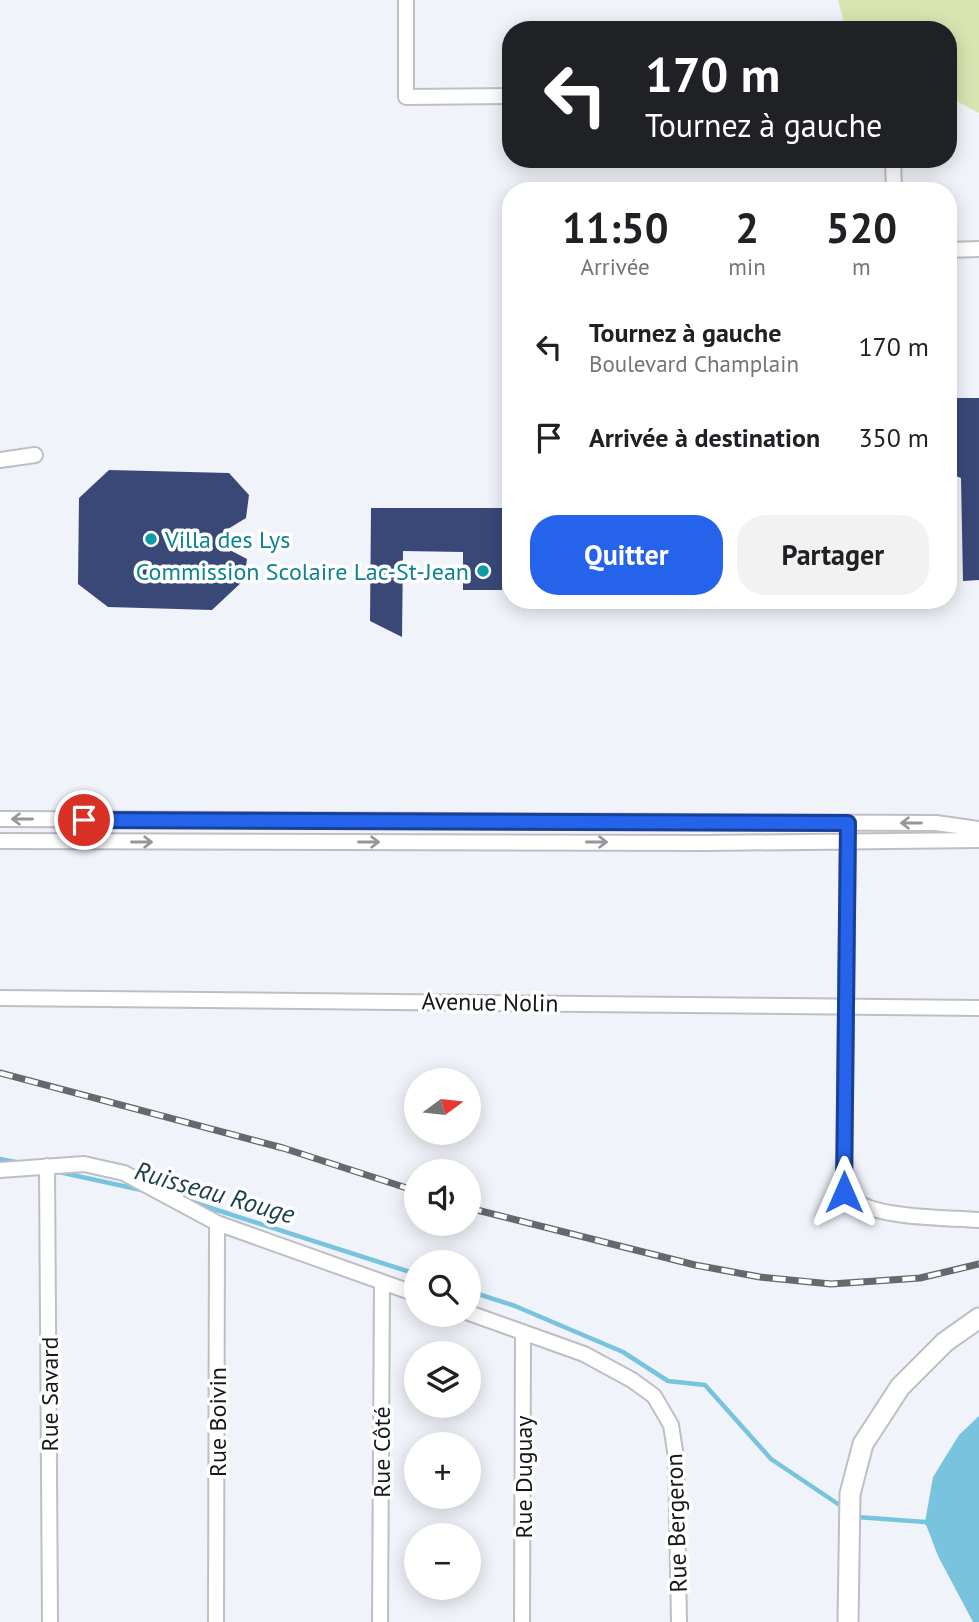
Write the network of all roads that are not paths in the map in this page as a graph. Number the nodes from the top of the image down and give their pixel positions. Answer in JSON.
{"nodes":[{"id":1,"x":406,"y":0,"type":"edge"},
{"id":2,"x":502,"y":96,"type":"edge"},
{"id":3,"x":979,"y":249,"type":"edge"},
{"id":4,"x":957,"y":250,"type":"edge"},
{"id":5,"x":35,"y":455,"type":"dead end"},
{"id":6,"x":0,"y":460,"type":"edge"},
{"id":7,"x":0,"y":819,"type":"edge"},
{"id":8,"x":848,"y":823,"type":"junction"},
{"id":9,"x":979,"y":830,"type":"edge"},
{"id":10,"x":979,"y":840,"type":"edge"},
{"id":11,"x":0,"y":841,"type":"edge"},
{"id":12,"x":848,"y":841,"type":"junction"},
{"id":13,"x":0,"y":998,"type":"edge"},
{"id":14,"x":845,"y":1005,"type":"junction"},
{"id":15,"x":979,"y":1008,"type":"edge"},
{"id":16,"x":47,"y":1166,"type":"junction"},
{"id":17,"x":0,"y":1170,"type":"edge"},
{"id":18,"x":979,"y":1220,"type":"edge"},
{"id":19,"x":217,"y":1223,"type":"junction"},
{"id":20,"x":382,"y":1282,"type":"junction"},
{"id":21,"x":404,"y":1290,"type":"edge"},
{"id":22,"x":481,"y":1317,"type":"edge"},
{"id":23,"x":979,"y":1318,"type":"edge"},
{"id":24,"x":523,"y":1332,"type":"junction"},
{"id":25,"x":50,"y":1622,"type":"edge"},
{"id":26,"x":216,"y":1622,"type":"edge"},
{"id":27,"x":380,"y":1622,"type":"edge"},
{"id":28,"x":523,"y":1622,"type":"edge"},
{"id":29,"x":679,"y":1622,"type":"edge"},
{"id":30,"x":848,"y":1622,"type":"edge"}],
"edges":[{"from":1,"to":2,"type":"street"},
{"from":3,"to":4,"type":"street"},
{"from":5,"to":6,"type":"street"},
{"from":8,"to":7,"type":"street","one_way":true},
{"from":9,"to":8,"type":"street","one_way":true},
{"from":8,"to":12,"type":"street"},
{"from":10,"to":12,"type":"street"},
{"from":11,"to":12,"type":"street","one_way":true},
{"from":12,"to":14,"type":"street"},
{"from":13,"to":14,"type":"street","name":"Avenue Nolin"},
{"from":14,"to":15,"type":"street","name":"Avenue Nolin"},
{"from":14,"to":18,"type":"street"},
{"from":16,"to":17,"type":"street"},
{"from":16,"to":19,"type":"street"},
{"from":16,"to":25,"type":"street","name":"Rue Savard"},
{"from":19,"to":20,"type":"street"},
{"from":19,"to":26,"type":"street","name":"Rue Boivin"},
{"from":20,"to":21,"type":"street"},
{"from":20,"to":27,"type":"street","name":"Rue Côté"},
{"from":22,"to":24,"type":"street"},
{"from":23,"to":30,"type":"street"},
{"from":24,"to":28,"type":"street","name":"Rue Duguay"},
{"from":24,"to":29,"type":"street","name":"Rue Bergeron"}]}
